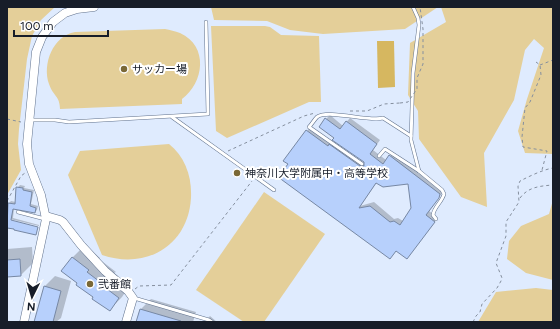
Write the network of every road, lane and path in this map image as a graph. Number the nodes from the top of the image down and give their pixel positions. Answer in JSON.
{"nodes":[{"id":1,"x":94,"y":7,"type":"edge"},
{"id":2,"x":413,"y":7,"type":"edge"},
{"id":3,"x":420,"y":7,"type":"edge"},
{"id":4,"x":206,"y":22,"type":"dead end"},
{"id":5,"x":553,"y":60,"type":"edge"},
{"id":6,"x":536,"y":62,"type":"dead end"},
{"id":7,"x":540,"y":65,"type":"junction"},
{"id":8,"x":400,"y":103,"type":"dead end"},
{"id":9,"x":172,"y":117,"type":"junction"},
{"id":10,"x":7,"y":119,"type":"edge"},
{"id":11,"x":25,"y":121,"type":"junction"},
{"id":12,"x":411,"y":136,"type":"junction"},
{"id":13,"x":379,"y":156,"type":"dead end"},
{"id":14,"x":362,"y":164,"type":"dead end"},
{"id":15,"x":553,"y":168,"type":"edge"},
{"id":16,"x":542,"y":170,"type":"junction"},
{"id":17,"x":420,"y":171,"type":"junction"},
{"id":18,"x":25,"y":173,"type":"dead end"},
{"id":19,"x":256,"y":176,"type":"junction"},
{"id":20,"x":553,"y":185,"type":"edge"},
{"id":21,"x":274,"y":190,"type":"dead end"},
{"id":22,"x":520,"y":198,"type":"junction"},
{"id":23,"x":7,"y":201,"type":"edge"},
{"id":24,"x":18,"y":212,"type":"dead end"},
{"id":25,"x":46,"y":218,"type":"junction"},
{"id":26,"x":436,"y":219,"type":"dead end"},
{"id":27,"x":131,"y":295,"type":"junction"},
{"id":28,"x":24,"y":322,"type":"edge"},
{"id":29,"x":126,"y":322,"type":"edge"},
{"id":30,"x":212,"y":322,"type":"edge"},
{"id":31,"x":473,"y":322,"type":"edge"}],
"edges":[{"from":1,"to":11,"type":"street"},
{"from":2,"to":12,"type":"lane"},
{"from":3,"to":8,"type":"path","bridge":true},
{"from":4,"to":9,"type":"lane"},
{"from":5,"to":7,"type":"path"},
{"from":6,"to":7,"type":"path"},
{"from":7,"to":16,"type":"path"},
{"from":9,"to":11,"type":"lane"},
{"from":9,"to":19,"type":"lane"},
{"from":10,"to":11,"type":"path"},
{"from":11,"to":25,"type":"street"},
{"from":12,"to":14,"type":"lane"},
{"from":12,"to":17,"type":"lane"},
{"from":13,"to":17,"type":"lane"},
{"from":15,"to":16,"type":"path"},
{"from":16,"to":22,"type":"path"},
{"from":17,"to":26,"type":"lane"},
{"from":18,"to":23,"type":"path"},
{"from":19,"to":21,"type":"lane"},
{"from":19,"to":27,"type":"path"},
{"from":20,"to":22,"type":"path"},
{"from":22,"to":31,"type":"path"},
{"from":24,"to":25,"type":"lane"},
{"from":25,"to":27,"type":"street"},
{"from":25,"to":28,"type":"street"},
{"from":27,"to":29,"type":"street"},
{"from":27,"to":30,"type":"lane"}]}
